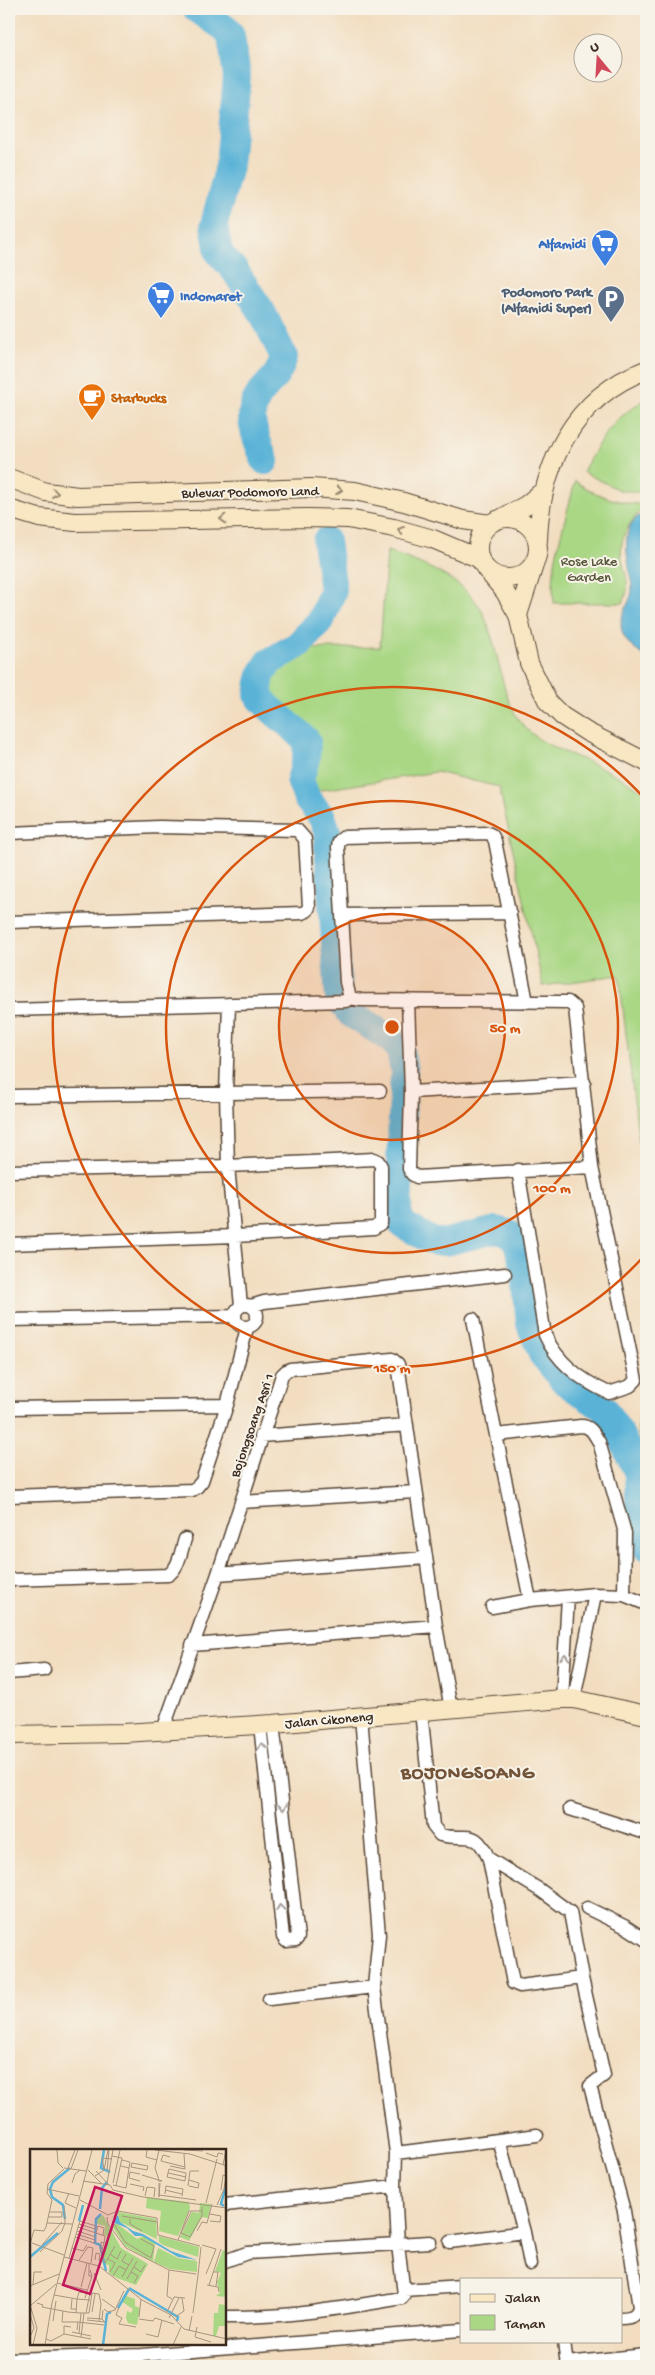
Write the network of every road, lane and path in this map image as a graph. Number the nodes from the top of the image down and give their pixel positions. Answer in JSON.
{"nodes":[{"id":1,"x":646,"y":370,"type":"edge"},
{"id":2,"x":9,"y":478,"type":"edge"},
{"id":3,"x":252,"y":490,"type":"junction"},
{"id":4,"x":543,"y":491,"type":"junction"},
{"id":5,"x":9,"y":508,"type":"edge"},
{"id":6,"x":441,"y":514,"type":"junction"},
{"id":7,"x":252,"y":518,"type":"junction"},
{"id":8,"x":494,"y":521,"type":"junction"},
{"id":9,"x":432,"y":539,"type":"junction"},
{"id":10,"x":538,"y":542,"type":"junction"},
{"id":11,"x":535,"y":561,"type":"junction"},
{"id":12,"x":482,"y":563,"type":"junction"},
{"id":13,"x":518,"y":615,"type":"junction"},
{"id":14,"x":646,"y":762,"type":"edge"},
{"id":15,"x":9,"y":833,"type":"edge"},
{"id":16,"x":510,"y":913,"type":"junction"},
{"id":17,"x":343,"y":915,"type":"junction"},
{"id":18,"x":9,"y":922,"type":"edge"},
{"id":19,"x":343,"y":1000,"type":"junction"},
{"id":20,"x":408,"y":1000,"type":"junction"},
{"id":21,"x":527,"y":1002,"type":"junction"},
{"id":22,"x":228,"y":1004,"type":"junction"},
{"id":23,"x":9,"y":1010,"type":"edge"},
{"id":24,"x":584,"y":1082,"type":"junction"},
{"id":25,"x":380,"y":1091,"type":"dead end"},
{"id":26,"x":411,"y":1092,"type":"junction"},
{"id":27,"x":226,"y":1093,"type":"junction"},
{"id":28,"x":9,"y":1096,"type":"edge"},
{"id":29,"x":228,"y":1166,"type":"junction"},
{"id":30,"x":592,"y":1167,"type":"junction"},
{"id":31,"x":518,"y":1170,"type":"junction"},
{"id":32,"x":9,"y":1171,"type":"edge"},
{"id":33,"x":235,"y":1236,"type":"junction"},
{"id":34,"x":9,"y":1244,"type":"edge"},
{"id":35,"x":505,"y":1274,"type":"dead end"},
{"id":36,"x":242,"y":1309,"type":"junction"},
{"id":37,"x":473,"y":1319,"type":"dead end"},
{"id":38,"x":9,"y":1320,"type":"edge"},
{"id":39,"x":247,"y":1328,"type":"junction"},
{"id":40,"x":227,"y":1405,"type":"junction"},
{"id":41,"x":9,"y":1408,"type":"edge"},
{"id":42,"x":407,"y":1425,"type":"junction"},
{"id":43,"x":496,"y":1435,"type":"junction"},
{"id":44,"x":261,"y":1436,"type":"junction"},
{"id":45,"x":416,"y":1492,"type":"junction"},
{"id":46,"x":9,"y":1496,"type":"edge"},
{"id":47,"x":241,"y":1502,"type":"junction"},
{"id":48,"x":185,"y":1539,"type":"dead end"},
{"id":49,"x":426,"y":1558,"type":"junction"},
{"id":50,"x":218,"y":1574,"type":"junction"},
{"id":51,"x":9,"y":1580,"type":"edge"},
{"id":52,"x":595,"y":1594,"type":"junction"},
{"id":53,"x":624,"y":1595,"type":"junction"},
{"id":54,"x":568,"y":1597,"type":"junction"},
{"id":55,"x":530,"y":1600,"type":"junction"},
{"id":56,"x":646,"y":1604,"type":"edge"},
{"id":57,"x":492,"y":1607,"type":"dead end"},
{"id":58,"x":436,"y":1626,"type":"junction"},
{"id":59,"x":192,"y":1645,"type":"junction"},
{"id":60,"x":44,"y":1670,"type":"dead end"},
{"id":61,"x":9,"y":1673,"type":"edge"},
{"id":62,"x":568,"y":1699,"type":"junction"},
{"id":63,"x":451,"y":1709,"type":"junction"},
{"id":64,"x":421,"y":1712,"type":"junction"},
{"id":65,"x":646,"y":1715,"type":"edge"},
{"id":66,"x":360,"y":1716,"type":"junction"},
{"id":67,"x":267,"y":1724,"type":"junction"},
{"id":68,"x":163,"y":1730,"type":"junction"},
{"id":69,"x":9,"y":1735,"type":"edge"},
{"id":70,"x":570,"y":1809,"type":"dead end"},
{"id":71,"x":646,"y":1833,"type":"edge"},
{"id":72,"x":488,"y":1859,"type":"junction"},
{"id":73,"x":587,"y":1908,"type":"dead end"},
{"id":74,"x":646,"y":1940,"type":"edge"},
{"id":75,"x":582,"y":1978,"type":"junction"},
{"id":76,"x":374,"y":1987,"type":"junction"},
{"id":77,"x":269,"y":1999,"type":"dead end"},
{"id":78,"x":537,"y":2135,"type":"dead end"},
{"id":79,"x":499,"y":2140,"type":"junction"},
{"id":80,"x":396,"y":2153,"type":"junction"},
{"id":81,"x":395,"y":2186,"type":"junction"},
{"id":82,"x":226,"y":2205,"type":"edge"},
{"id":83,"x":524,"y":2232,"type":"junction"},
{"id":84,"x":430,"y":2242,"type":"dead end"},
{"id":85,"x":450,"y":2242,"type":"dead end"},
{"id":86,"x":398,"y":2245,"type":"junction"},
{"id":87,"x":226,"y":2261,"type":"edge"},
{"id":88,"x":530,"y":2264,"type":"dead end"},
{"id":89,"x":460,"y":2286,"type":"edge"},
{"id":90,"x":404,"y":2290,"type":"junction"},
{"id":91,"x":226,"y":2318,"type":"edge"},
{"id":92,"x":622,"y":2318,"type":"edge"},
{"id":93,"x":460,"y":2330,"type":"edge"},
{"id":94,"x":564,"y":2342,"type":"edge"},
{"id":95,"x":9,"y":2359,"type":"edge"},
{"id":96,"x":640,"y":2359,"type":"edge"},
{"id":97,"x":566,"y":2364,"type":"edge"}],
"edges":[{"from":1,"to":4,"type":"street"},
{"from":2,"to":3,"type":"street","name":"Bulevar Podomoro Land","one_way":true},
{"from":3,"to":6,"type":"street","name":"Bulevar Podomoro Land","one_way":true},
{"from":3,"to":7,"type":"street"},
{"from":4,"to":8,"type":"street"},
{"from":4,"to":10,"type":"street"},
{"from":7,"to":5,"type":"street","name":"Bulevar Podomoro Land","one_way":true},
{"from":6,"to":8,"type":"street","name":"Bulevar Podomoro Land"},
{"from":6,"to":9,"type":"street"},
{"from":9,"to":7,"type":"street","name":"Bulevar Podomoro Land","one_way":true},
{"from":8,"to":10,"type":"street"},
{"from":8,"to":12,"type":"street"},
{"from":9,"to":12,"type":"street","name":"Bulevar Podomoro Land"},
{"from":10,"to":11,"type":"street"},
{"from":11,"to":12,"type":"street"},
{"from":11,"to":13,"type":"street"},
{"from":12,"to":13,"type":"street"},
{"from":13,"to":14,"type":"street"},
{"from":15,"to":18,"type":"street"},
{"from":16,"to":17,"type":"street"},
{"from":16,"to":17,"type":"street"},
{"from":16,"to":21,"type":"street"},
{"from":17,"to":19,"type":"street"},
{"from":19,"to":20,"type":"street"},
{"from":19,"to":22,"type":"street"},
{"from":20,"to":21,"type":"street"},
{"from":20,"to":26,"type":"street"},
{"from":21,"to":24,"type":"street"},
{"from":22,"to":23,"type":"street"},
{"from":22,"to":27,"type":"street"},
{"from":24,"to":26,"type":"street"},
{"from":24,"to":30,"type":"street"},
{"from":25,"to":27,"type":"street"},
{"from":26,"to":31,"type":"street"},
{"from":27,"to":28,"type":"street"},
{"from":27,"to":29,"type":"street"},
{"from":29,"to":32,"type":"street"},
{"from":29,"to":33,"type":"street"},
{"from":29,"to":33,"type":"street"},
{"from":30,"to":31,"type":"street"},
{"from":30,"to":31,"type":"street"},
{"from":33,"to":34,"type":"street"},
{"from":33,"to":36,"type":"street"},
{"from":35,"to":36,"type":"street"},
{"from":36,"to":38,"type":"street"},
{"from":36,"to":39,"type":"street"},
{"from":36,"to":39,"type":"street"},
{"from":37,"to":43,"type":"street"},
{"from":39,"to":40,"type":"street"},
{"from":40,"to":41,"type":"street"},
{"from":40,"to":46,"type":"street"},
{"from":42,"to":44,"type":"street"},
{"from":42,"to":44,"type":"street","name":"Bojongsoang Asri 1"},
{"from":42,"to":45,"type":"street","name":"Bojongsoang Asri 1"},
{"from":43,"to":53,"type":"street"},
{"from":43,"to":55,"type":"street"},
{"from":44,"to":47,"type":"street","name":"Bojongsoang Asri 1"},
{"from":45,"to":47,"type":"street"},
{"from":45,"to":49,"type":"street","name":"Bojongsoang Asri 1"},
{"from":47,"to":50,"type":"street","name":"Bojongsoang Asri 1"},
{"from":48,"to":51,"type":"street"},
{"from":49,"to":50,"type":"street"},
{"from":49,"to":58,"type":"street","name":"Bojongsoang Asri 1"},
{"from":50,"to":59,"type":"street","name":"Bojongsoang Asri 1"},
{"from":52,"to":53,"type":"street"},
{"from":52,"to":54,"type":"street"},
{"from":52,"to":62,"type":"street"},
{"from":53,"to":56,"type":"street"},
{"from":54,"to":55,"type":"street"},
{"from":62,"to":54,"type":"street","one_way":true},
{"from":55,"to":57,"type":"street"},
{"from":58,"to":59,"type":"street"},
{"from":58,"to":63,"type":"street","name":"Bojongsoang Asri 1"},
{"from":59,"to":68,"type":"street","name":"Bojongsoang Asri 1"},
{"from":60,"to":61,"type":"street"},
{"from":62,"to":63,"type":"street","name":"Jalan Cikoneng"},
{"from":62,"to":65,"type":"street","name":"Jalan Cikoneng"},
{"from":63,"to":64,"type":"street","name":"Jalan Cikoneng"},
{"from":64,"to":66,"type":"street","name":"Jalan Cikoneng"},
{"from":64,"to":72,"type":"street"},
{"from":66,"to":67,"type":"street","name":"Jalan Cikoneng"},
{"from":66,"to":76,"type":"street"},
{"from":67,"to":67,"type":"street","one_way":true},
{"from":67,"to":68,"type":"street","name":"Jalan Cikoneng"},
{"from":68,"to":69,"type":"street","name":"Jalan Cikoneng"},
{"from":70,"to":71,"type":"street"},
{"from":72,"to":75,"type":"street"},
{"from":72,"to":75,"type":"street"},
{"from":73,"to":74,"type":"street"},
{"from":75,"to":92,"type":"street"},
{"from":76,"to":77,"type":"street"},
{"from":76,"to":80,"type":"street"},
{"from":78,"to":79,"type":"street"},
{"from":79,"to":80,"type":"street"},
{"from":79,"to":83,"type":"street"},
{"from":80,"to":81,"type":"street"},
{"from":81,"to":82,"type":"street"},
{"from":81,"to":86,"type":"street"},
{"from":83,"to":85,"type":"street"},
{"from":83,"to":88,"type":"street"},
{"from":84,"to":86,"type":"street"},
{"from":86,"to":87,"type":"street"},
{"from":86,"to":90,"type":"street"},
{"from":89,"to":90,"type":"street"},
{"from":90,"to":91,"type":"street"},
{"from":93,"to":95,"type":"street"},
{"from":94,"to":97,"type":"street"},
{"from":96,"to":97,"type":"street"}]}
